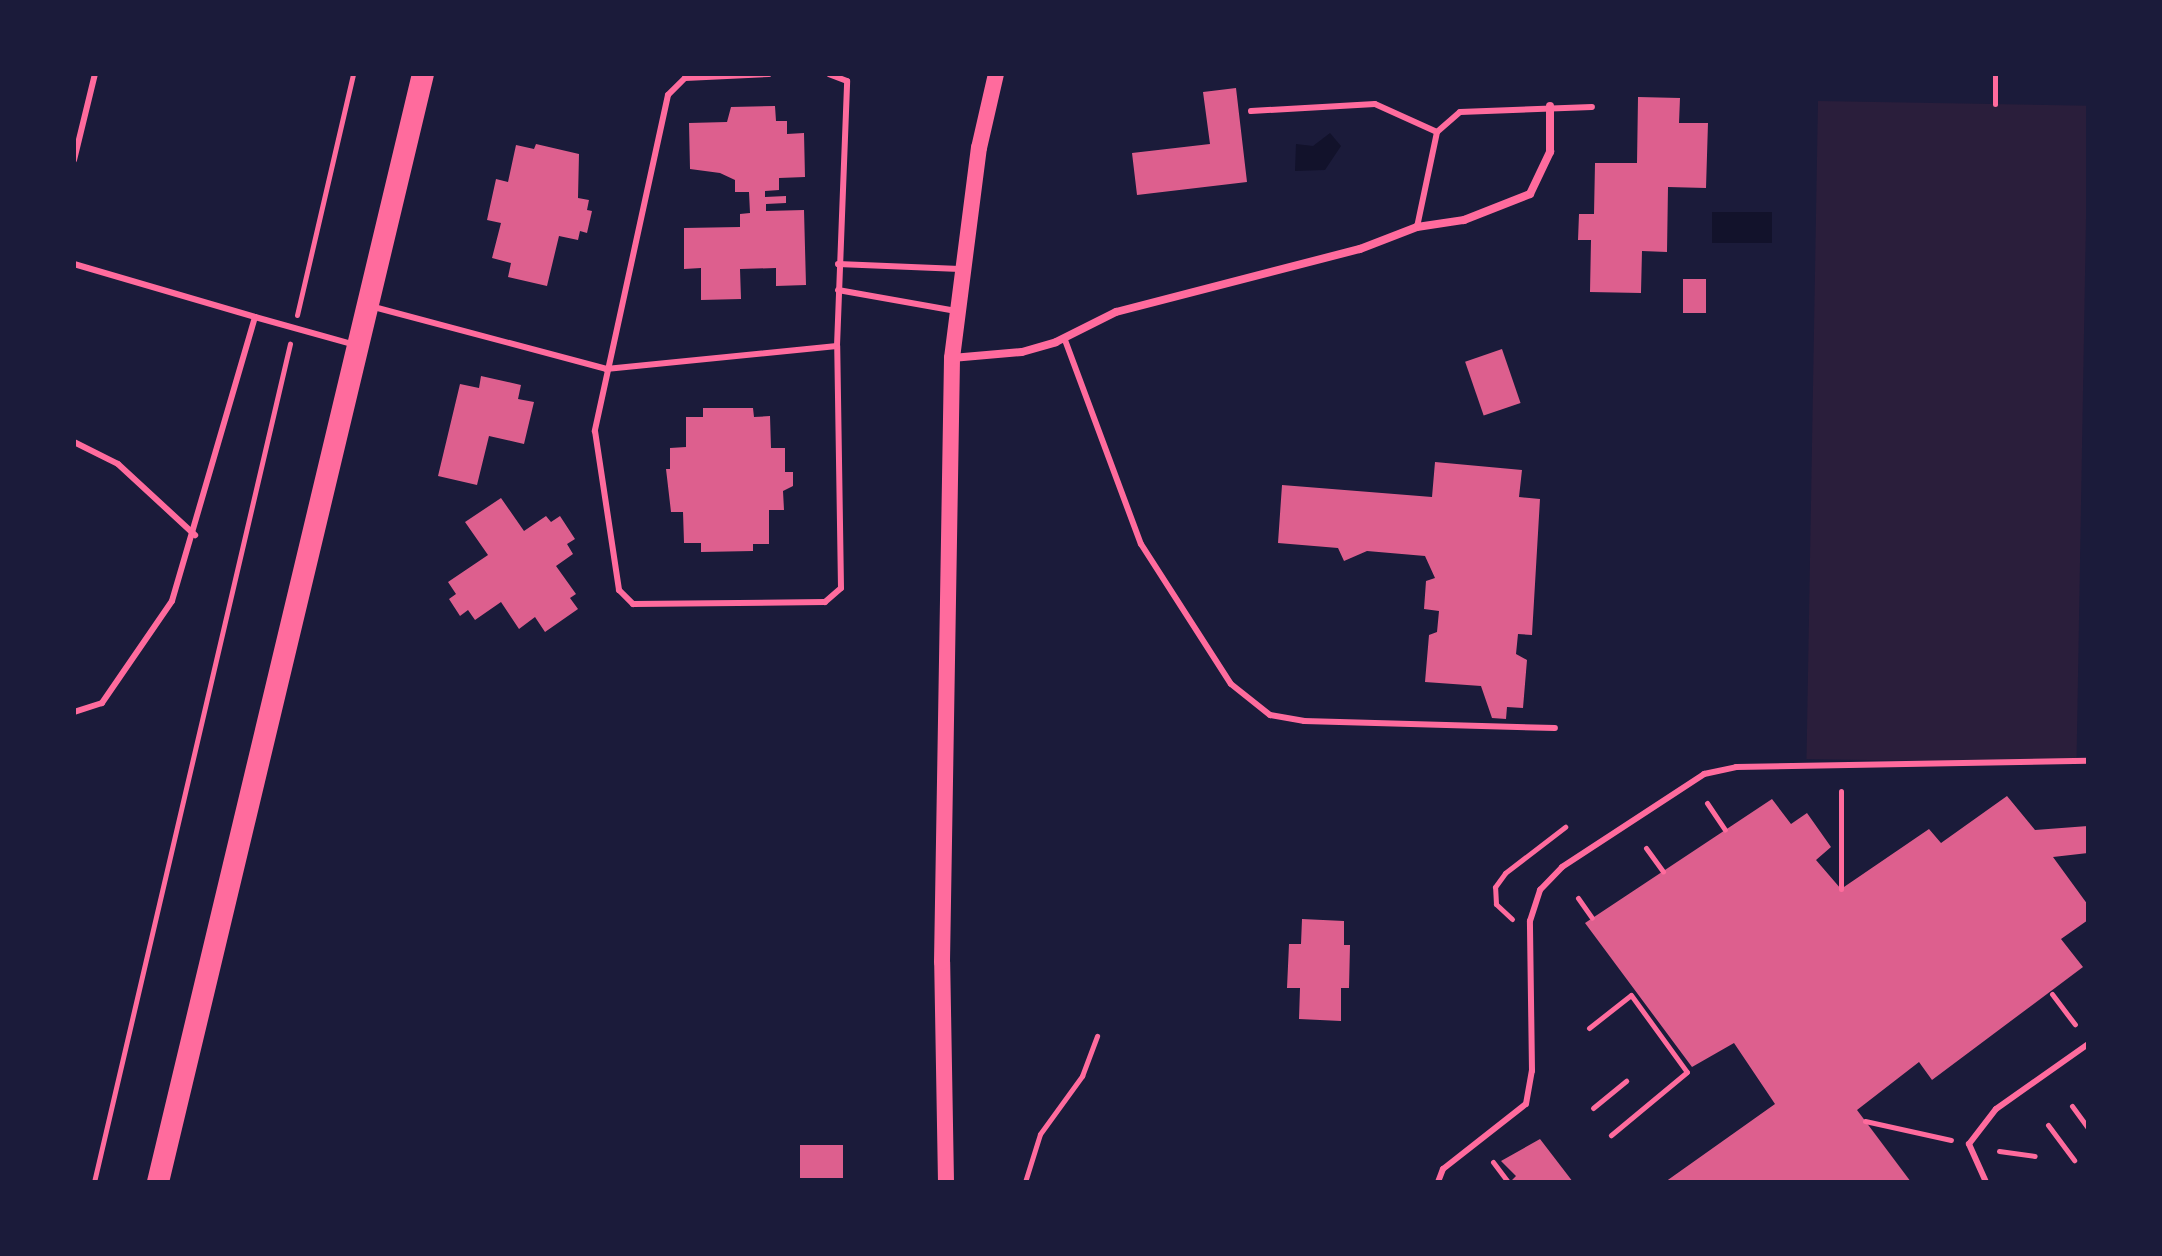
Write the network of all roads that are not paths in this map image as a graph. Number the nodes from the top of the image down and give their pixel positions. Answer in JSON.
{"nodes":[{"id":1,"x":95,"y":74,"type":"edge"},
{"id":2,"x":423,"y":74,"type":"edge"},
{"id":3,"x":769,"y":74,"type":"edge"},
{"id":4,"x":829,"y":74,"type":"edge"},
{"id":5,"x":996,"y":74,"type":"edge"},
{"id":6,"x":1550,"y":106,"type":"junction"},
{"id":7,"x":1592,"y":107,"type":"dead end"},
{"id":8,"x":1251,"y":111,"type":"dead end"},
{"id":9,"x":1437,"y":132,"type":"junction"},
{"id":10,"x":74,"y":160,"type":"edge"},
{"id":11,"x":1417,"y":227,"type":"junction"},
{"id":12,"x":74,"y":264,"type":"edge"},
{"id":13,"x":838,"y":264,"type":"junction"},
{"id":14,"x":963,"y":269,"type":"junction"},
{"id":15,"x":838,"y":290,"type":"junction"},
{"id":16,"x":367,"y":306,"type":"junction"},
{"id":17,"x":958,"y":312,"type":"junction"},
{"id":18,"x":255,"y":317,"type":"junction"},
{"id":19,"x":1065,"y":340,"type":"junction"},
{"id":20,"x":357,"y":346,"type":"junction"},
{"id":21,"x":837,"y":346,"type":"junction"},
{"id":22,"x":952,"y":358,"type":"junction"},
{"id":23,"x":606,"y":369,"type":"junction"},
{"id":24,"x":74,"y":442,"type":"edge"},
{"id":25,"x":195,"y":535,"type":"junction"},
{"id":26,"x":74,"y":712,"type":"edge"},
{"id":27,"x":1555,"y":728,"type":"dead end"},
{"id":28,"x":2088,"y":761,"type":"edge"},
{"id":29,"x":2088,"y":1044,"type":"edge"},
{"id":30,"x":158,"y":1182,"type":"edge"},
{"id":31,"x":946,"y":1182,"type":"edge"},
{"id":32,"x":1438,"y":1182,"type":"edge"},
{"id":33,"x":1986,"y":1182,"type":"edge"}],
"edges":[{"from":1,"to":10,"type":"lane"},
{"from":2,"to":16,"type":"highway"},
{"from":3,"to":23,"type":"lane"},
{"from":4,"to":13,"type":"lane"},
{"from":5,"to":14,"type":"main road"},
{"from":6,"to":7,"type":"lane"},
{"from":6,"to":9,"type":"lane"},
{"from":6,"to":11,"type":"street"},
{"from":8,"to":9,"type":"lane"},
{"from":9,"to":11,"type":"lane"},
{"from":11,"to":19,"type":"street"},
{"from":12,"to":18,"type":"lane"},
{"from":13,"to":14,"type":"lane"},
{"from":13,"to":15,"type":"lane"},
{"from":14,"to":17,"type":"main road"},
{"from":15,"to":17,"type":"lane"},
{"from":15,"to":21,"type":"lane"},
{"from":16,"to":20,"type":"highway"},
{"from":16,"to":23,"type":"lane"},
{"from":17,"to":22,"type":"main road"},
{"from":18,"to":20,"type":"lane"},
{"from":18,"to":25,"type":"lane"},
{"from":19,"to":22,"type":"street"},
{"from":19,"to":27,"type":"lane"},
{"from":20,"to":30,"type":"highway"},
{"from":21,"to":23,"type":"lane"},
{"from":21,"to":23,"type":"lane"},
{"from":22,"to":31,"type":"main road"},
{"from":24,"to":25,"type":"lane"},
{"from":25,"to":26,"type":"lane"},
{"from":28,"to":32,"type":"lane"},
{"from":29,"to":33,"type":"lane"}]}
